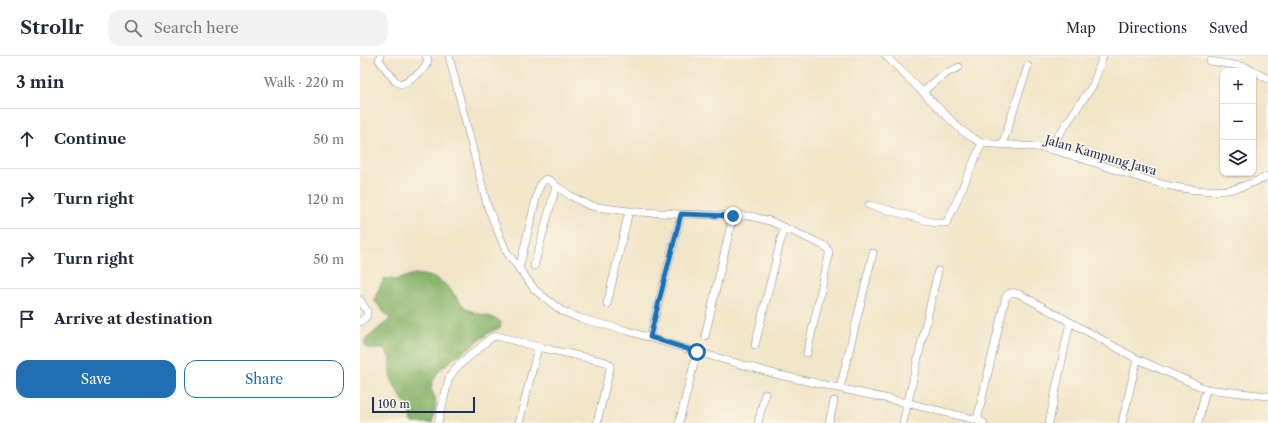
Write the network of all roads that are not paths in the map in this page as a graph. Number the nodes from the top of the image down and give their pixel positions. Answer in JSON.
{"nodes":[{"id":1,"x":380,"y":56,"type":"edge"},
{"id":2,"x":426,"y":56,"type":"edge"},
{"id":3,"x":449,"y":56,"type":"edge"},
{"id":4,"x":886,"y":56,"type":"edge"},
{"id":5,"x":1103,"y":56,"type":"edge"},
{"id":6,"x":1210,"y":61,"type":"dead end"},
{"id":7,"x":1028,"y":66,"type":"dead end"},
{"id":8,"x":959,"y":67,"type":"dead end"},
{"id":9,"x":1268,"y":79,"type":"edge"},
{"id":10,"x":923,"y":92,"type":"junction"},
{"id":11,"x":982,"y":142,"type":"junction"},
{"id":12,"x":1002,"y":145,"type":"junction"},
{"id":13,"x":1049,"y":149,"type":"junction"},
{"id":14,"x":1268,"y":176,"type":"edge"},
{"id":15,"x":556,"y":186,"type":"junction"},
{"id":16,"x":869,"y":205,"type":"dead end"},
{"id":17,"x":629,"y":211,"type":"junction"},
{"id":18,"x":681,"y":214,"type":"junction"},
{"id":19,"x":733,"y":216,"type":"junction"},
{"id":20,"x":784,"y":227,"type":"junction"},
{"id":21,"x":873,"y":253,"type":"dead end"},
{"id":22,"x":534,"y":266,"type":"dead end"},
{"id":23,"x":519,"y":269,"type":"junction"},
{"id":24,"x":938,"y":272,"type":"dead end"},
{"id":25,"x":360,"y":300,"type":"edge"},
{"id":26,"x":607,"y":304,"type":"dead end"},
{"id":27,"x":360,"y":322,"type":"edge"},
{"id":28,"x":1070,"y":322,"type":"junction"},
{"id":29,"x":704,"y":336,"type":"dead end"},
{"id":30,"x":650,"y":337,"type":"junction"},
{"id":31,"x":755,"y":345,"type":"dead end"},
{"id":32,"x":538,"y":347,"type":"junction"},
{"id":33,"x":697,"y":352,"type":"junction"},
{"id":34,"x":807,"y":353,"type":"dead end"},
{"id":35,"x":1136,"y":359,"type":"junction"},
{"id":36,"x":840,"y":388,"type":"junction"},
{"id":37,"x":1206,"y":389,"type":"junction"},
{"id":38,"x":765,"y":394,"type":"dead end"},
{"id":39,"x":1268,"y":396,"type":"edge"},
{"id":40,"x":834,"y":401,"type":"dead end"},
{"id":41,"x":908,"y":403,"type":"junction"},
{"id":42,"x":980,"y":422,"type":"edge"},
{"id":43,"x":438,"y":423,"type":"edge"},
{"id":44,"x":519,"y":423,"type":"edge"},
{"id":45,"x":597,"y":423,"type":"edge"},
{"id":46,"x":679,"y":423,"type":"edge"},
{"id":47,"x":758,"y":423,"type":"edge"},
{"id":48,"x":828,"y":423,"type":"edge"},
{"id":49,"x":903,"y":423,"type":"edge"},
{"id":50,"x":1049,"y":423,"type":"edge"},
{"id":51,"x":1122,"y":423,"type":"edge"},
{"id":52,"x":1198,"y":423,"type":"edge"}],
"edges":[{"from":1,"to":2,"type":"street"},
{"from":3,"to":23,"type":"street"},
{"from":4,"to":10,"type":"street","name":"Jalan Kampung Jawa"},
{"from":5,"to":13,"type":"street"},
{"from":6,"to":9,"type":"street"},
{"from":7,"to":12,"type":"street"},
{"from":8,"to":10,"type":"street"},
{"from":10,"to":11,"type":"street","name":"Jalan Kampung Jawa"},
{"from":11,"to":12,"type":"street","name":"Jalan Kampung Jawa"},
{"from":11,"to":16,"type":"street"},
{"from":12,"to":13,"type":"street","name":"Jalan Kampung Jawa"},
{"from":13,"to":14,"type":"street","name":"Jalan Kampung Jawa"},
{"from":15,"to":17,"type":"street"},
{"from":15,"to":22,"type":"street"},
{"from":15,"to":23,"type":"street"},
{"from":17,"to":18,"type":"street"},
{"from":17,"to":26,"type":"street"},
{"from":18,"to":19,"type":"street"},
{"from":18,"to":30,"type":"street"},
{"from":19,"to":20,"type":"street"},
{"from":19,"to":29,"type":"street"},
{"from":20,"to":31,"type":"street"},
{"from":20,"to":34,"type":"street"},
{"from":21,"to":36,"type":"street"},
{"from":23,"to":30,"type":"street"},
{"from":24,"to":41,"type":"street"},
{"from":25,"to":27,"type":"street"},
{"from":28,"to":35,"type":"street"},
{"from":28,"to":42,"type":"street"},
{"from":28,"to":50,"type":"street"},
{"from":30,"to":33,"type":"street"},
{"from":32,"to":43,"type":"street"},
{"from":32,"to":44,"type":"street"},
{"from":32,"to":45,"type":"street"},
{"from":33,"to":36,"type":"street"},
{"from":33,"to":46,"type":"street"},
{"from":35,"to":37,"type":"street"},
{"from":35,"to":51,"type":"street"},
{"from":36,"to":41,"type":"street"},
{"from":37,"to":39,"type":"street"},
{"from":37,"to":52,"type":"street"},
{"from":38,"to":47,"type":"street"},
{"from":40,"to":48,"type":"street"},
{"from":41,"to":42,"type":"street"},
{"from":41,"to":49,"type":"street"}]}
